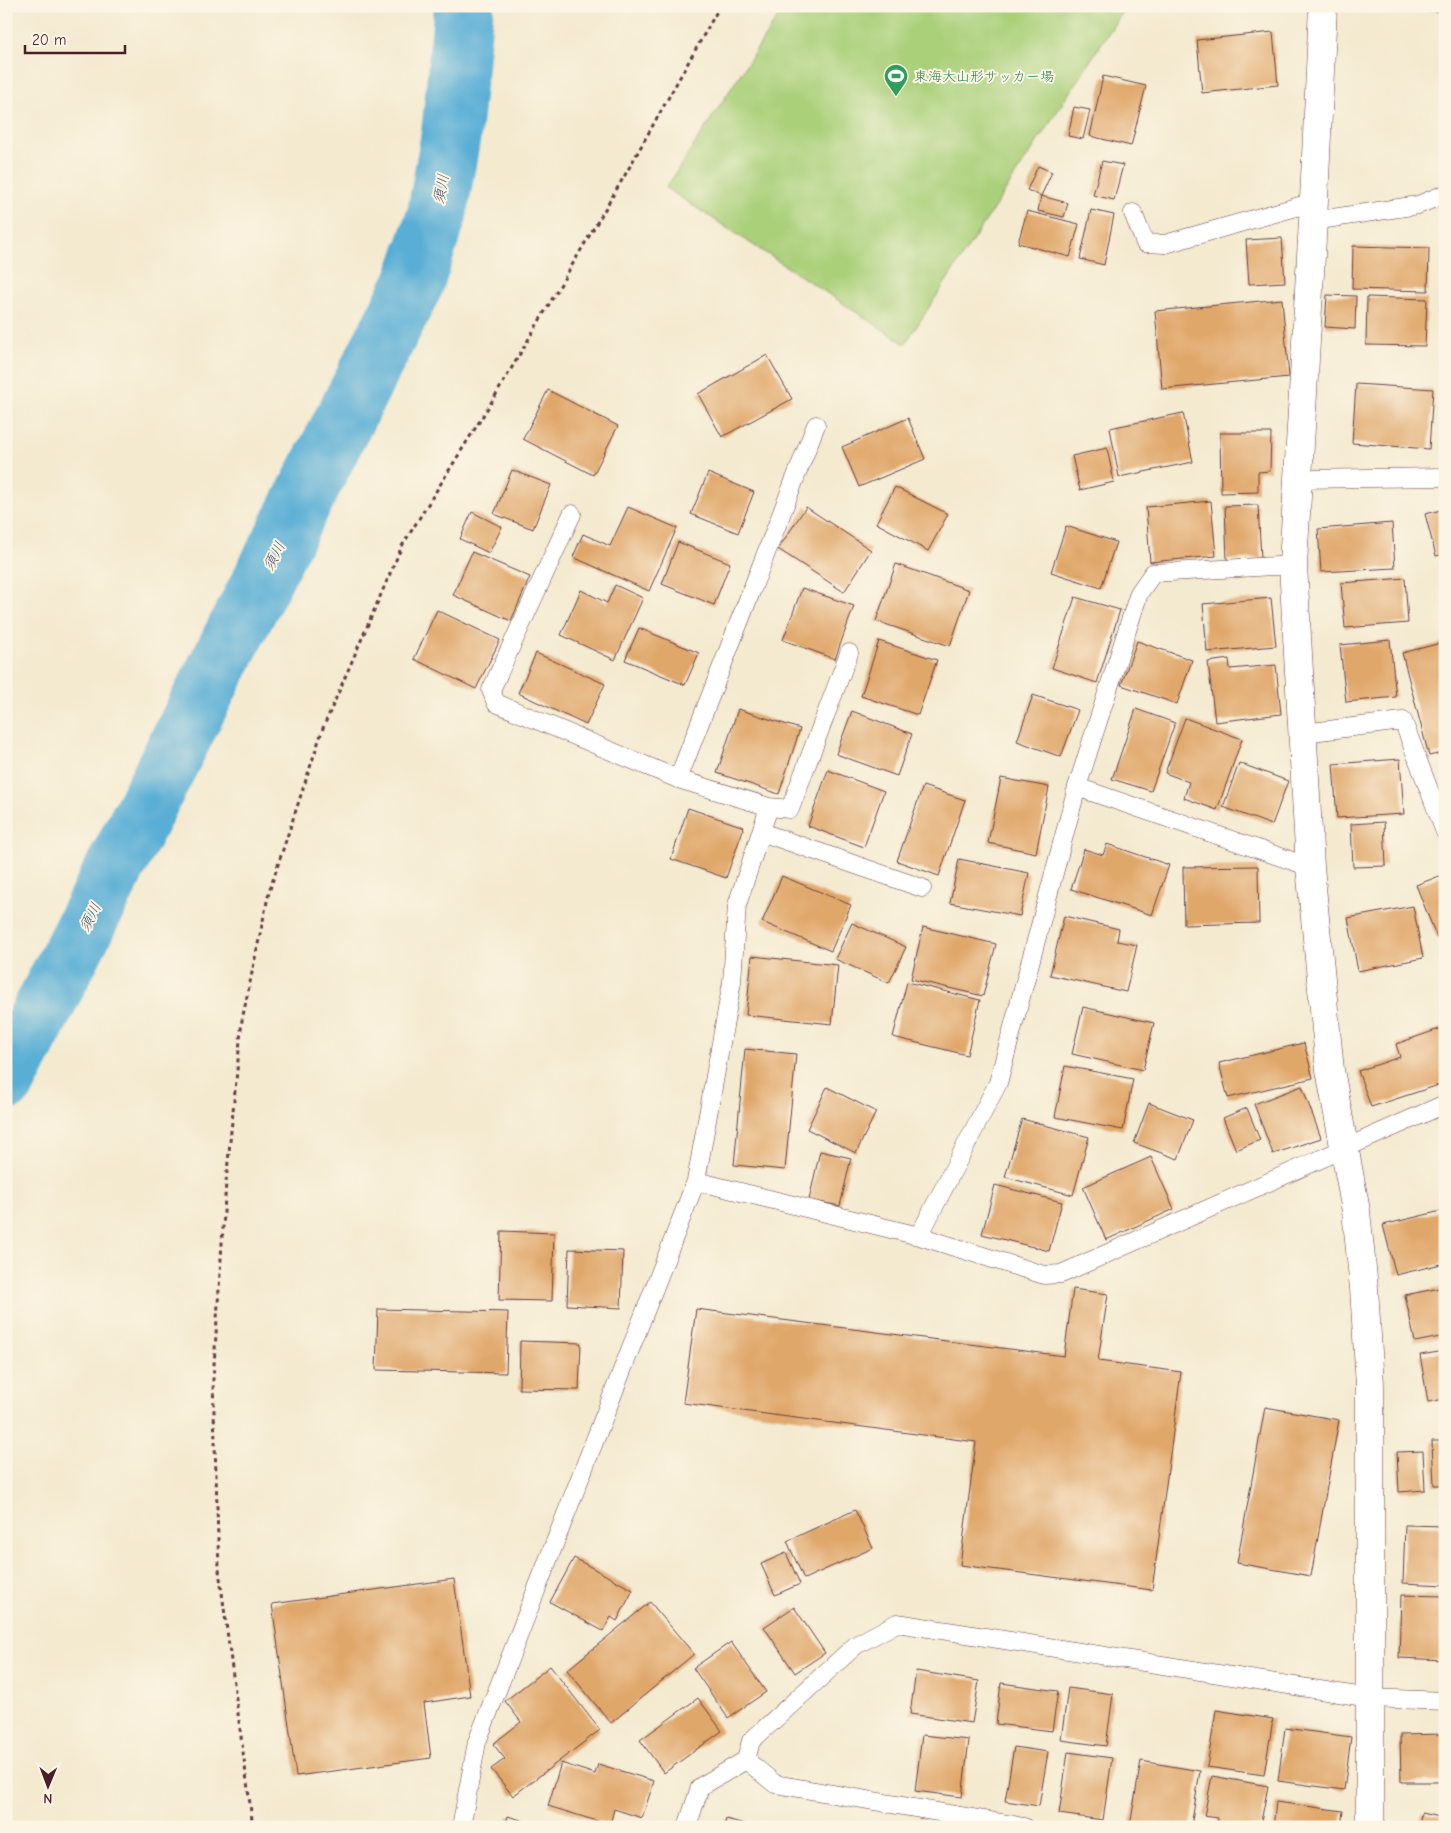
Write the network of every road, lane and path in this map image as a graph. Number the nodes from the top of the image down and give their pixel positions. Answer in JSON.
{"nodes":[{"id":1,"x":720,"y":6,"type":"edge"},
{"id":2,"x":1323,"y":6,"type":"edge"},
{"id":3,"x":1445,"y":194,"type":"edge"},
{"id":4,"x":1314,"y":211,"type":"junction"},
{"id":5,"x":1133,"y":213,"type":"dead end"},
{"id":6,"x":816,"y":425,"type":"dead end"},
{"id":7,"x":1445,"y":477,"type":"edge"},
{"id":8,"x":1297,"y":480,"type":"junction"},
{"id":9,"x":572,"y":514,"type":"dead end"},
{"id":10,"x":1293,"y":565,"type":"junction"},
{"id":11,"x":849,"y":653,"type":"dead end"},
{"id":12,"x":1303,"y":733,"type":"junction"},
{"id":13,"x":678,"y":779,"type":"junction"},
{"id":14,"x":1077,"y":787,"type":"junction"},
{"id":15,"x":770,"y":807,"type":"junction"},
{"id":16,"x":761,"y":832,"type":"junction"},
{"id":17,"x":1445,"y":832,"type":"edge"},
{"id":18,"x":1310,"y":867,"type":"junction"},
{"id":19,"x":922,"y":888,"type":"dead end"},
{"id":20,"x":1445,"y":1104,"type":"edge"},
{"id":21,"x":1344,"y":1148,"type":"junction"},
{"id":22,"x":696,"y":1181,"type":"junction"},
{"id":23,"x":919,"y":1236,"type":"junction"},
{"id":24,"x":1370,"y":1698,"type":"junction"},
{"id":25,"x":1445,"y":1701,"type":"edge"},
{"id":26,"x":746,"y":1760,"type":"junction"},
{"id":27,"x":253,"y":1827,"type":"edge"},
{"id":28,"x":461,"y":1827,"type":"edge"},
{"id":29,"x":687,"y":1827,"type":"edge"},
{"id":30,"x":1024,"y":1827,"type":"edge"},
{"id":31,"x":1370,"y":1827,"type":"edge"}],
"edges":[{"from":1,"to":27,"type":"path"},
{"from":2,"to":4,"type":"street"},
{"from":3,"to":4,"type":"lane"},
{"from":4,"to":5,"type":"lane"},
{"from":4,"to":8,"type":"street"},
{"from":6,"to":13,"type":"lane"},
{"from":7,"to":8,"type":"lane"},
{"from":8,"to":10,"type":"street"},
{"from":9,"to":13,"type":"lane"},
{"from":10,"to":12,"type":"street"},
{"from":10,"to":14,"type":"lane"},
{"from":11,"to":15,"type":"lane"},
{"from":12,"to":17,"type":"lane"},
{"from":12,"to":18,"type":"street"},
{"from":13,"to":15,"type":"lane"},
{"from":14,"to":18,"type":"lane"},
{"from":14,"to":23,"type":"lane"},
{"from":15,"to":16,"type":"lane"},
{"from":16,"to":19,"type":"lane"},
{"from":16,"to":22,"type":"lane"},
{"from":18,"to":21,"type":"street"},
{"from":20,"to":21,"type":"lane"},
{"from":21,"to":23,"type":"lane"},
{"from":21,"to":24,"type":"street"},
{"from":22,"to":23,"type":"lane"},
{"from":22,"to":28,"type":"lane"},
{"from":24,"to":25,"type":"lane"},
{"from":24,"to":26,"type":"lane"},
{"from":24,"to":31,"type":"street"},
{"from":26,"to":29,"type":"lane"},
{"from":26,"to":30,"type":"lane"}]}
